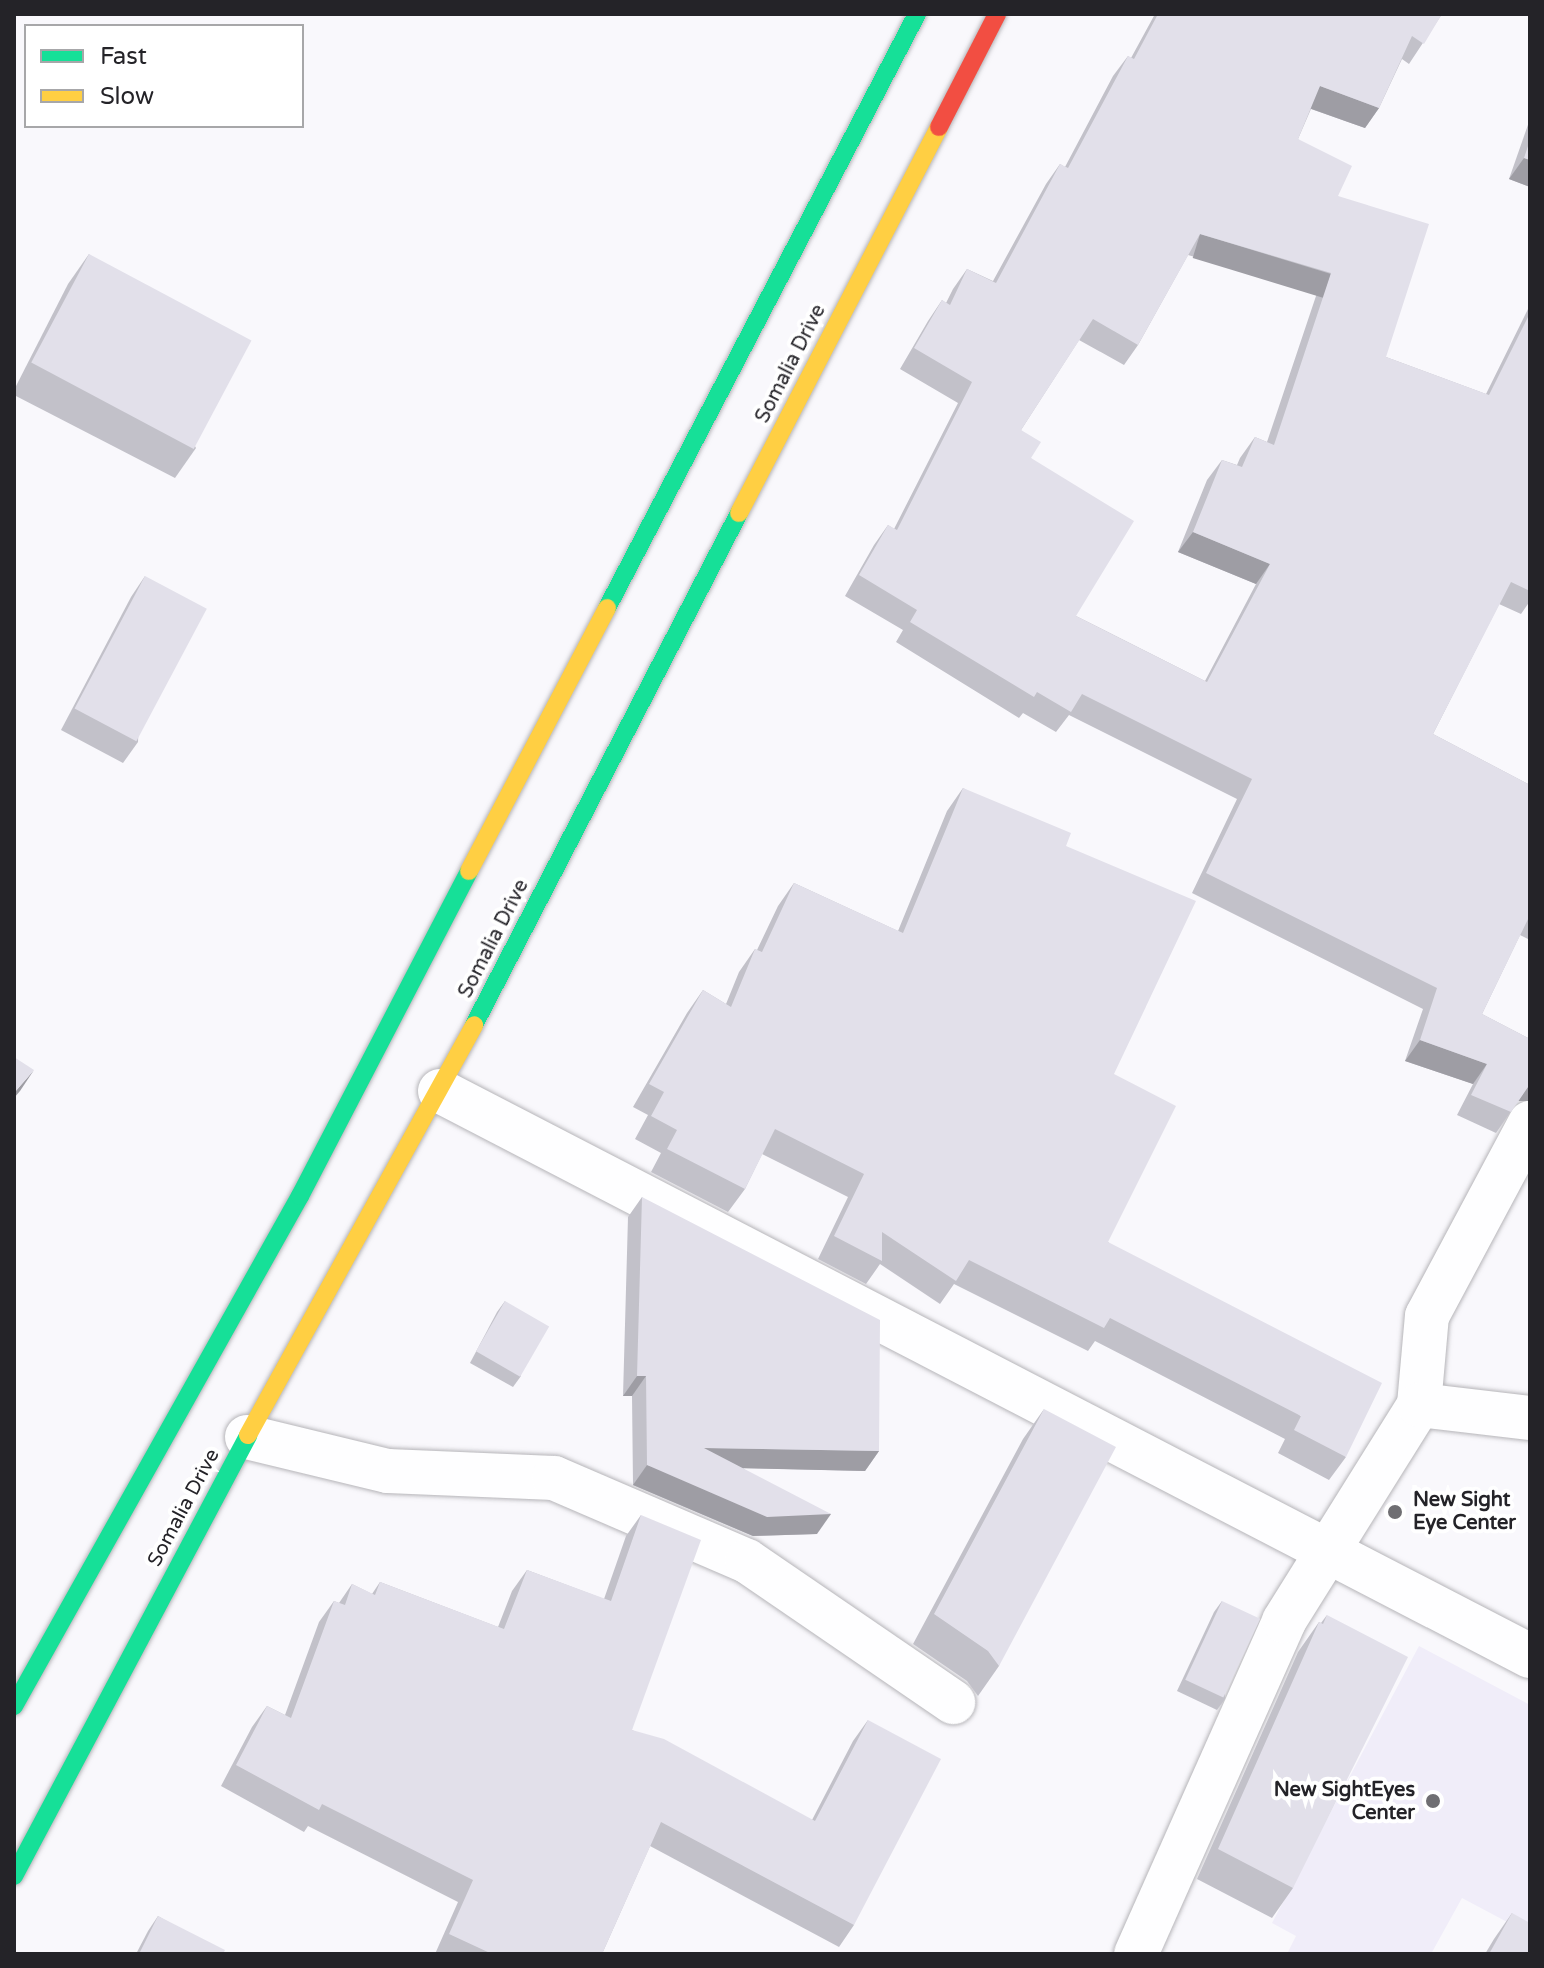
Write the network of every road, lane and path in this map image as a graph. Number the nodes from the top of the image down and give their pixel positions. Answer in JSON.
{"nodes":[{"id":1,"x":917,"y":14,"type":"edge"},
{"id":2,"x":997,"y":14,"type":"edge"},
{"id":3,"x":440,"y":1091,"type":"junction"},
{"id":4,"x":1530,"y":1123,"type":"edge"},
{"id":5,"x":1419,"y":1405,"type":"junction"},
{"id":6,"x":1530,"y":1418,"type":"edge"},
{"id":7,"x":247,"y":1437,"type":"junction"},
{"id":8,"x":1326,"y":1552,"type":"junction"},
{"id":9,"x":1530,"y":1656,"type":"edge"},
{"id":10,"x":953,"y":1702,"type":"dead end"},
{"id":11,"x":14,"y":1706,"type":"edge"},
{"id":12,"x":14,"y":1876,"type":"edge"},
{"id":13,"x":1136,"y":1954,"type":"edge"}],
"edges":[{"from":1,"to":11,"type":"main road"},
{"from":2,"to":3,"type":"main road","name":"Somalia Drive"},
{"from":3,"to":7,"type":"main road","name":"Somalia Drive"},
{"from":3,"to":8,"type":"street"},
{"from":4,"to":5,"type":"street"},
{"from":5,"to":6,"type":"street"},
{"from":5,"to":8,"type":"street"},
{"from":7,"to":10,"type":"street"},
{"from":7,"to":12,"type":"main road","name":"Somalia Drive"},
{"from":8,"to":9,"type":"street"},
{"from":8,"to":13,"type":"street"}]}
